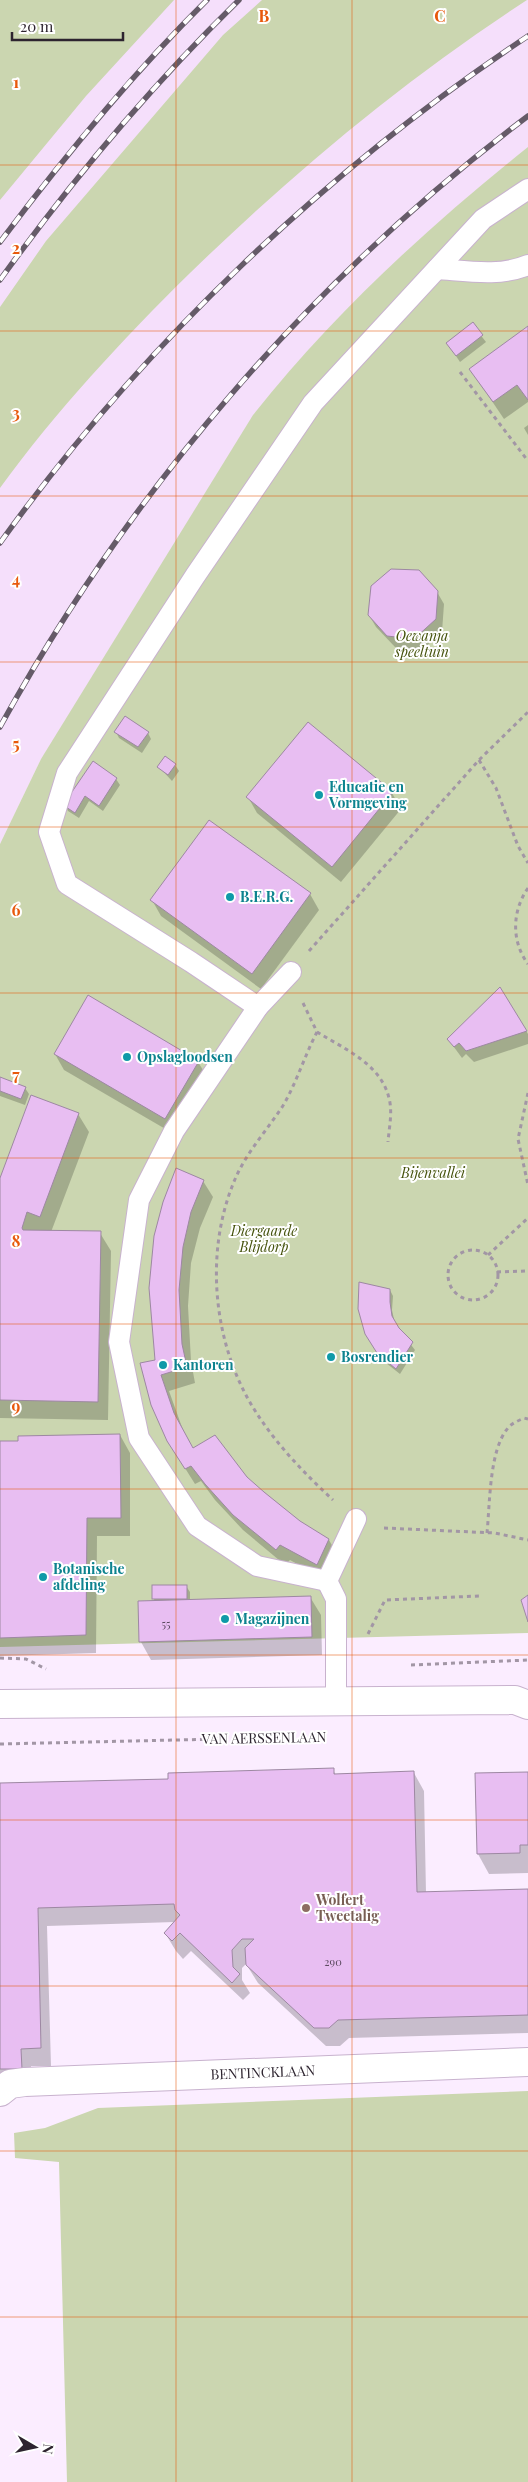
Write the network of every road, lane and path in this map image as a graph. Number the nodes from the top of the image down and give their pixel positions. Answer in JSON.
{"nodes":[{"id":1,"x":528,"y":189,"type":"edge"},
{"id":2,"x":528,"y":265,"type":"edge"},
{"id":3,"x":437,"y":270,"type":"junction"},
{"id":4,"x":460,"y":372,"type":"dead end"},
{"id":5,"x":528,"y":462,"type":"edge"},
{"id":6,"x":528,"y":712,"type":"edge"},
{"id":7,"x":479,"y":760,"type":"junction"},
{"id":8,"x":528,"y":863,"type":"edge"},
{"id":9,"x":528,"y":888,"type":"edge"},
{"id":10,"x":528,"y":964,"type":"edge"},
{"id":11,"x":290,"y":972,"type":"junction"},
{"id":12,"x":258,"y":1007,"type":"junction"},
{"id":13,"x":317,"y":1032,"type":"junction"},
{"id":14,"x":528,"y":1094,"type":"edge"},
{"id":15,"x":388,"y":1142,"type":"dead end"},
{"id":16,"x":528,"y":1185,"type":"edge"},
{"id":17,"x":528,"y":1218,"type":"edge"},
{"id":18,"x":488,"y":1256,"type":"junction"},
{"id":19,"x":528,"y":1271,"type":"edge"},
{"id":20,"x":497,"y":1272,"type":"junction"},
{"id":21,"x":528,"y":1419,"type":"edge"},
{"id":22,"x":356,"y":1519,"type":"junction"},
{"id":23,"x":487,"y":1533,"type":"junction"},
{"id":24,"x":528,"y":1540,"type":"edge"},
{"id":25,"x":327,"y":1581,"type":"junction"},
{"id":26,"x":478,"y":1596,"type":"dead end"},
{"id":27,"x":367,"y":1640,"type":"dead end"},
{"id":28,"x":0,"y":1658,"type":"edge"},
{"id":29,"x":528,"y":1660,"type":"edge"},
{"id":30,"x":405,"y":1665,"type":"dead end"},
{"id":31,"x":50,"y":1671,"type":"dead end"},
{"id":32,"x":524,"y":1700,"type":"edge"},
{"id":33,"x":336,"y":1702,"type":"junction"},
{"id":34,"x":0,"y":1704,"type":"edge"},
{"id":35,"x":268,"y":1738,"type":"dead end"},
{"id":36,"x":0,"y":1744,"type":"edge"},
{"id":37,"x":528,"y":2062,"type":"edge"},
{"id":38,"x":0,"y":2092,"type":"edge"}],
"edges":[{"from":1,"to":3,"type":"lane"},
{"from":2,"to":3,"type":"lane"},
{"from":3,"to":12,"type":"lane"},
{"from":4,"to":5,"type":"path"},
{"from":6,"to":7,"type":"path"},
{"from":7,"to":8,"type":"path"},
{"from":7,"to":11,"type":"path"},
{"from":9,"to":10,"type":"path"},
{"from":11,"to":12,"type":"lane"},
{"from":11,"to":13,"type":"path"},
{"from":12,"to":25,"type":"lane"},
{"from":13,"to":15,"type":"path"},
{"from":13,"to":22,"type":"path"},
{"from":14,"to":16,"type":"path"},
{"from":17,"to":18,"type":"path"},
{"from":18,"to":20,"type":"path"},
{"from":18,"to":20,"type":"path"},
{"from":19,"to":20,"type":"path"},
{"from":21,"to":23,"type":"path"},
{"from":22,"to":23,"type":"path"},
{"from":22,"to":25,"type":"lane"},
{"from":23,"to":24,"type":"path"},
{"from":25,"to":33,"type":"lane"},
{"from":26,"to":27,"type":"path"},
{"from":28,"to":31,"type":"path"},
{"from":29,"to":30,"type":"path"},
{"from":32,"to":33,"type":"street"},
{"from":33,"to":34,"type":"street"},
{"from":35,"to":36,"type":"path","name":"VAN AERSSENLAAN"},
{"from":37,"to":38,"type":"street","name":"BENTINCKLAAN"}]}
